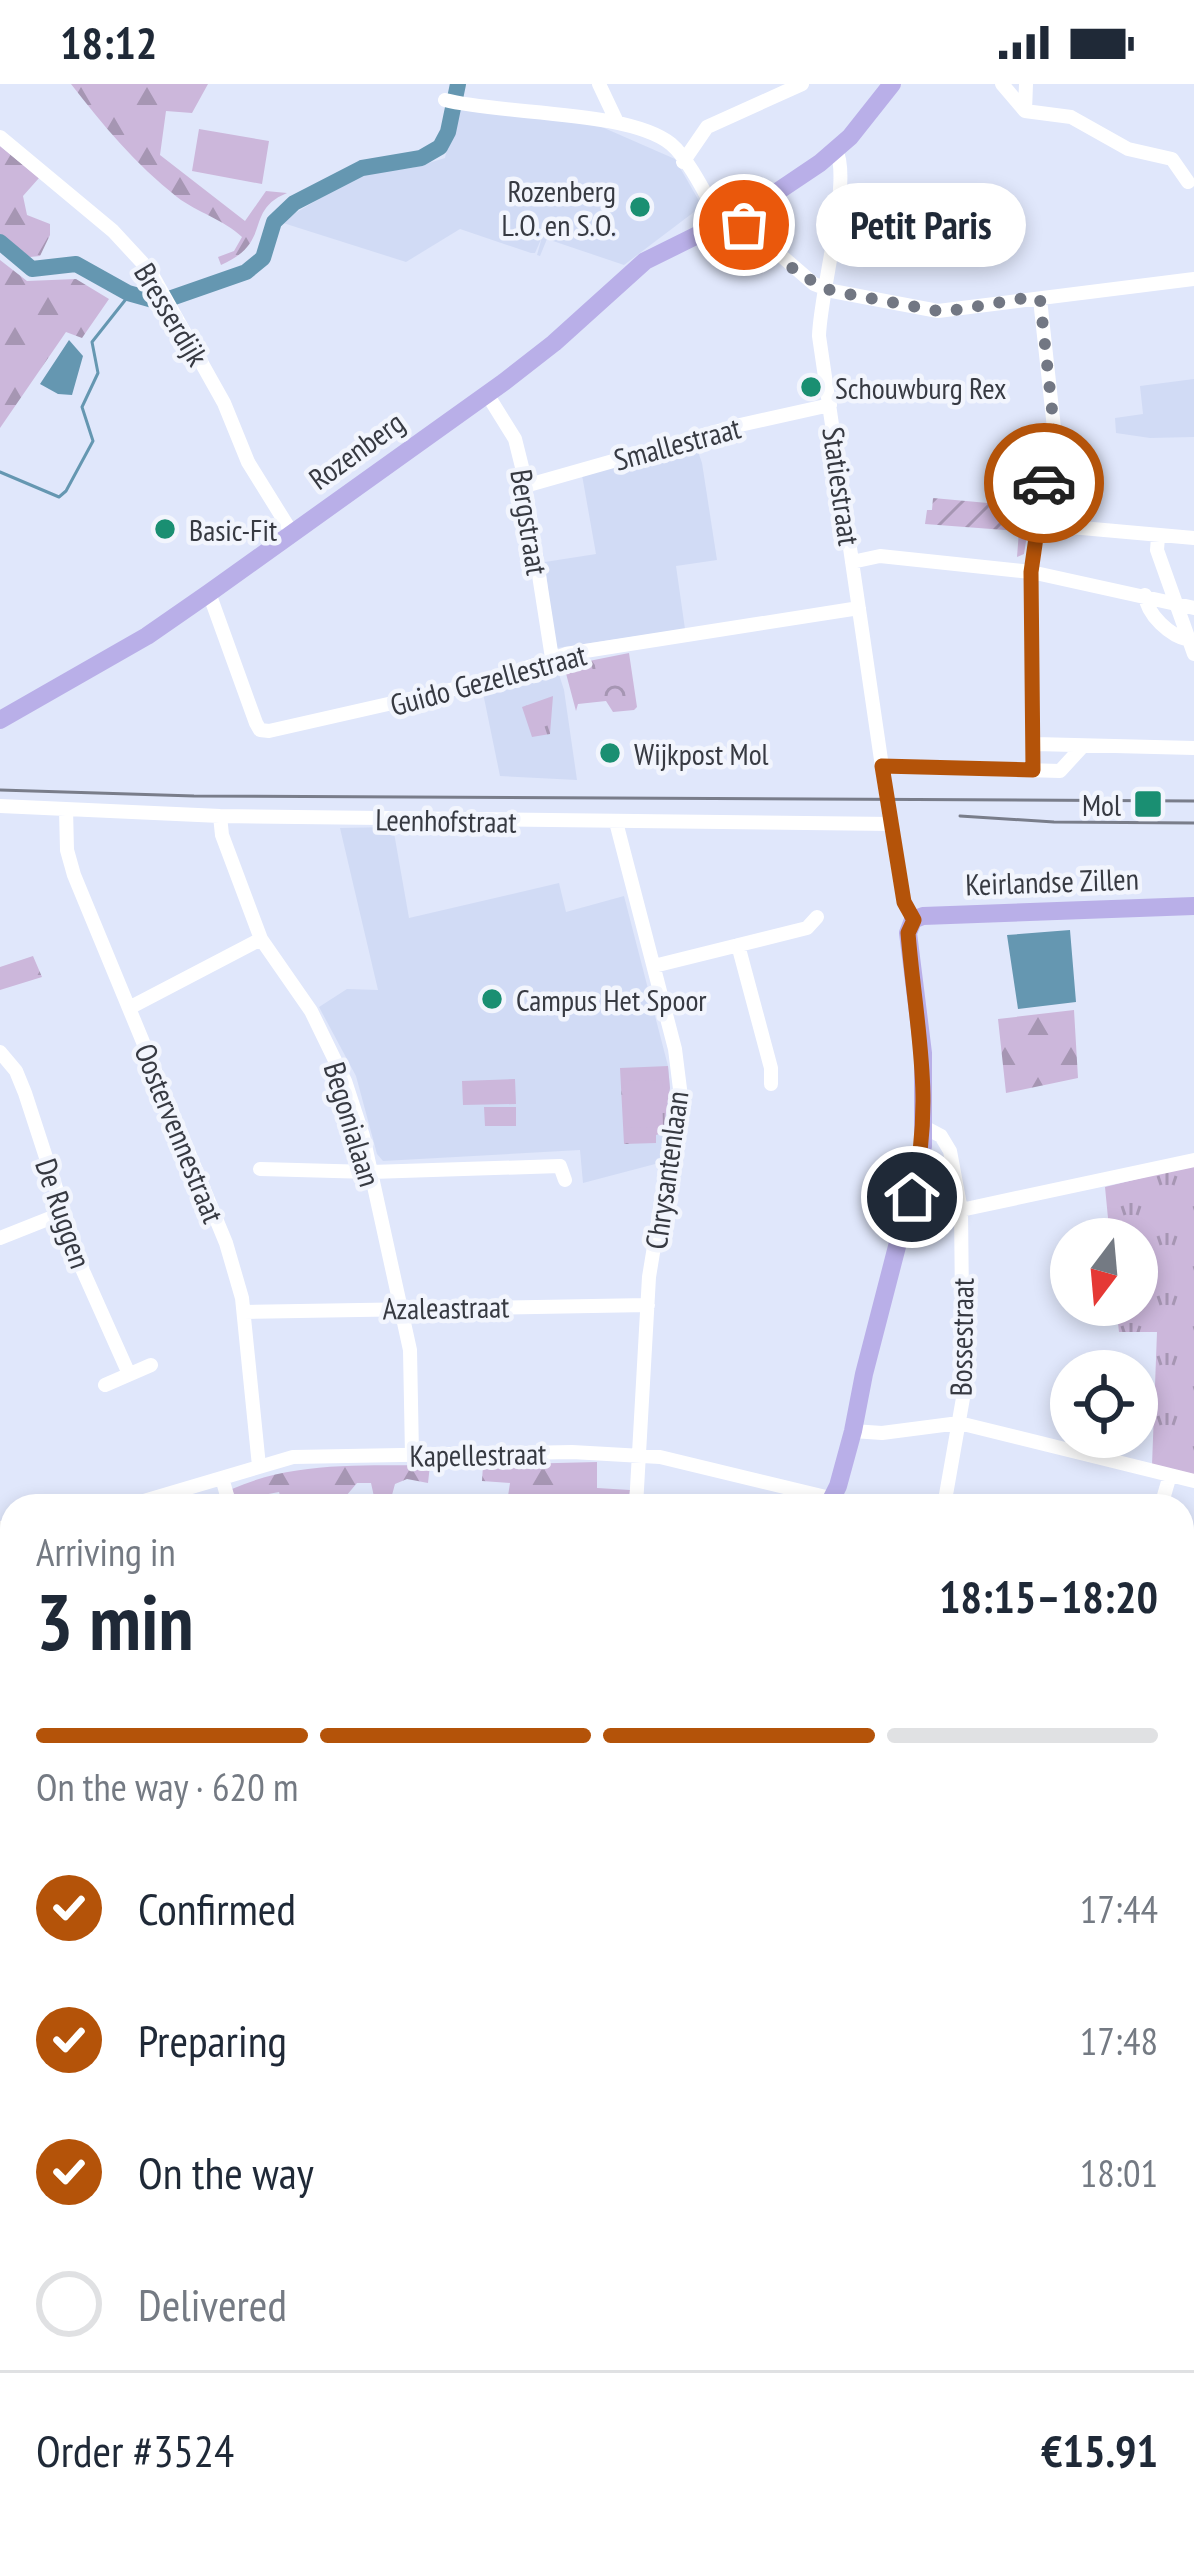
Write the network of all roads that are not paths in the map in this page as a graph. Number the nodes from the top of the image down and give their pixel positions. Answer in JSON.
{"nodes":[{"id":1,"x":598,"y":84,"type":"edge"},
{"id":2,"x":802,"y":84,"type":"edge"},
{"id":3,"x":892,"y":84,"type":"edge"},
{"id":4,"x":1002,"y":84,"type":"edge"},
{"id":5,"x":1026,"y":84,"type":"edge"},
{"id":6,"x":450,"y":102,"type":"dead end"},
{"id":7,"x":1024,"y":111,"type":"junction"},
{"id":8,"x":617,"y":122,"type":"junction"},
{"id":9,"x":0,"y":137,"type":"edge"},
{"id":10,"x":836,"y":150,"type":"junction"},
{"id":11,"x":683,"y":162,"type":"junction"},
{"id":12,"x":1188,"y":182,"type":"dead end"},
{"id":13,"x":728,"y":219,"type":"junction"},
{"id":14,"x":1194,"y":279,"type":"edge"},
{"id":15,"x":822,"y":287,"type":"junction"},
{"id":16,"x":1040,"y":299,"type":"junction"},
{"id":17,"x":487,"y":394,"type":"junction"},
{"id":18,"x":830,"y":405,"type":"junction"},
{"id":19,"x":525,"y":486,"type":"junction"},
{"id":20,"x":1037,"y":524,"type":"junction"},
{"id":21,"x":292,"y":533,"type":"junction"},
{"id":22,"x":1157,"y":537,"type":"junction"},
{"id":23,"x":1194,"y":538,"type":"edge"},
{"id":24,"x":853,"y":562,"type":"junction"},
{"id":25,"x":1031,"y":572,"type":"junction"},
{"id":26,"x":209,"y":593,"type":"junction"},
{"id":27,"x":1145,"y":595,"type":"junction"},
{"id":28,"x":1176,"y":605,"type":"junction"},
{"id":29,"x":859,"y":608,"type":"junction"},
{"id":30,"x":1194,"y":608,"type":"edge"},
{"id":31,"x":1192,"y":647,"type":"edge"},
{"id":32,"x":552,"y":658,"type":"junction"},
{"id":33,"x":0,"y":720,"type":"edge"},
{"id":34,"x":1035,"y":744,"type":"junction"},
{"id":35,"x":1082,"y":747,"type":"junction"},
{"id":36,"x":1194,"y":748,"type":"edge"},
{"id":37,"x":882,"y":766,"type":"junction"},
{"id":38,"x":1033,"y":770,"type":"junction"},
{"id":39,"x":0,"y":806,"type":"edge"},
{"id":40,"x":66,"y":809,"type":"junction"},
{"id":41,"x":220,"y":816,"type":"junction"},
{"id":42,"x":616,"y":822,"type":"junction"},
{"id":43,"x":892,"y":824,"type":"junction"},
{"id":44,"x":1194,"y":907,"type":"edge"},
{"id":45,"x":817,"y":917,"type":"dead end"},
{"id":46,"x":914,"y":920,"type":"junction"},
{"id":47,"x":261,"y":939,"type":"junction"},
{"id":48,"x":738,"y":945,"type":"junction"},
{"id":49,"x":654,"y":967,"type":"junction"},
{"id":50,"x":128,"y":1008,"type":"junction"},
{"id":51,"x":0,"y":1052,"type":"edge"},
{"id":52,"x":771,"y":1084,"type":"dead end"},
{"id":53,"x":924,"y":1137,"type":"junction"},
{"id":54,"x":1194,"y":1160,"type":"edge"},
{"id":55,"x":260,"y":1169,"type":"dead end"},
{"id":56,"x":371,"y":1172,"type":"junction"},
{"id":57,"x":565,"y":1180,"type":"dead end"},
{"id":58,"x":962,"y":1210,"type":"junction"},
{"id":59,"x":63,"y":1213,"type":"junction"},
{"id":60,"x":0,"y":1238,"type":"edge"},
{"id":61,"x":648,"y":1305,"type":"junction"},
{"id":62,"x":400,"y":1308,"type":"junction"},
{"id":63,"x":244,"y":1312,"type":"junction"},
{"id":64,"x":151,"y":1365,"type":"dead end"},
{"id":65,"x":130,"y":1374,"type":"junction"},
{"id":66,"x":864,"y":1374,"type":"junction"},
{"id":67,"x":105,"y":1385,"type":"dead end"},
{"id":68,"x":959,"y":1423,"type":"junction"},
{"id":69,"x":853,"y":1431,"type":"junction"},
{"id":70,"x":640,"y":1454,"type":"junction"},
{"id":71,"x":412,"y":1455,"type":"junction"},
{"id":72,"x":259,"y":1466,"type":"junction"},
{"id":73,"x":1170,"y":1475,"type":"junction"},
{"id":74,"x":222,"y":1478,"type":"junction"},
{"id":75,"x":1194,"y":1481,"type":"edge"},
{"id":76,"x":168,"y":1494,"type":"edge"},
{"id":77,"x":227,"y":1494,"type":"edge"},
{"id":78,"x":636,"y":1494,"type":"edge"},
{"id":79,"x":798,"y":1494,"type":"edge"},
{"id":80,"x":828,"y":1494,"type":"edge"},
{"id":81,"x":834,"y":1494,"type":"edge"},
{"id":82,"x":946,"y":1494,"type":"edge"},
{"id":83,"x":1164,"y":1494,"type":"edge"}],
"edges":[{"from":1,"to":8,"type":"street"},
{"from":2,"to":11,"type":"street"},
{"from":3,"to":10,"type":"main road","name":"Rozenberg"},
{"from":4,"to":7,"type":"street"},
{"from":5,"to":7,"type":"street"},
{"from":6,"to":8,"type":"street"},
{"from":7,"to":12,"type":"street"},
{"from":8,"to":11,"type":"street"},
{"from":9,"to":21,"type":"street","name":"Bresserdijk"},
{"from":10,"to":13,"type":"main road","name":"Rozenberg"},
{"from":10,"to":15,"type":"street","name":"Statiestraat"},
{"from":11,"to":13,"type":"street"},
{"from":13,"to":15,"type":"street"},
{"from":13,"to":17,"type":"main road","name":"Rozenberg"},
{"from":14,"to":16,"type":"street"},
{"from":15,"to":16,"type":"street"},
{"from":15,"to":18,"type":"street","name":"Statiestraat"},
{"from":16,"to":20,"type":"street"},
{"from":17,"to":19,"type":"street","name":"Bergstraat"},
{"from":17,"to":21,"type":"main road","name":"Rozenberg"},
{"from":18,"to":19,"type":"street","name":"Smallestraat"},
{"from":18,"to":24,"type":"street","name":"Statiestraat"},
{"from":19,"to":32,"type":"street","name":"Bergstraat"},
{"from":20,"to":22,"type":"street"},
{"from":20,"to":25,"type":"street"},
{"from":21,"to":26,"type":"main road","name":"Rozenberg"},
{"from":22,"to":23,"type":"street"},
{"from":22,"to":28,"type":"street"},
{"from":24,"to":25,"type":"street"},
{"from":24,"to":29,"type":"street","name":"Statiestraat"},
{"from":25,"to":27,"type":"street"},
{"from":25,"to":34,"type":"street"},
{"from":26,"to":32,"type":"street","name":"Guido Gezellestraat"},
{"from":26,"to":33,"type":"main road","name":"Rozenberg"},
{"from":27,"to":28,"type":"street"},
{"from":27,"to":31,"type":"street"},
{"from":28,"to":30,"type":"street"},
{"from":28,"to":31,"type":"street"},
{"from":29,"to":32,"type":"street","name":"Guido Gezellestraat"},
{"from":29,"to":37,"type":"street","name":"Statiestraat"},
{"from":34,"to":35,"type":"street"},
{"from":34,"to":38,"type":"street"},
{"from":35,"to":36,"type":"street"},
{"from":35,"to":38,"type":"street"},
{"from":37,"to":38,"type":"street"},
{"from":37,"to":43,"type":"street","name":"Statiestraat"},
{"from":39,"to":40,"type":"street","name":"Leenhofstraat"},
{"from":40,"to":41,"type":"street","name":"Leenhofstraat"},
{"from":40,"to":50,"type":"street","name":"Oostervennestraat"},
{"from":41,"to":42,"type":"street","name":"Leenhofstraat"},
{"from":41,"to":47,"type":"street","name":"Begonialaan"},
{"from":42,"to":43,"type":"street","name":"Leenhofstraat"},
{"from":42,"to":49,"type":"street","name":"Chrysantenlaan"},
{"from":43,"to":46,"type":"street","name":"Statiestraat"},
{"from":44,"to":46,"type":"main road","name":"Keirlandse Zillen"},
{"from":45,"to":48,"type":"street"},
{"from":46,"to":53,"type":"main road"},
{"from":47,"to":50,"type":"street"},
{"from":47,"to":56,"type":"street","name":"Begonialaan"},
{"from":48,"to":49,"type":"street"},
{"from":48,"to":52,"type":"street"},
{"from":49,"to":61,"type":"street","name":"Chrysantenlaan"},
{"from":50,"to":63,"type":"street","name":"Oostervennestraat"},
{"from":51,"to":59,"type":"street","name":"De Ruggen"},
{"from":53,"to":58,"type":"street","name":"Bossestraat"},
{"from":53,"to":66,"type":"main road"},
{"from":54,"to":58,"type":"street"},
{"from":55,"to":56,"type":"street"},
{"from":56,"to":57,"type":"street"},
{"from":56,"to":62,"type":"street","name":"Begonialaan"},
{"from":58,"to":68,"type":"street","name":"Bossestraat"},
{"from":59,"to":60,"type":"street"},
{"from":59,"to":65,"type":"street","name":"De Ruggen"},
{"from":61,"to":62,"type":"street","name":"Azaleastraat"},
{"from":61,"to":70,"type":"street","name":"Chrysantenlaan"},
{"from":62,"to":63,"type":"street","name":"Azaleastraat"},
{"from":62,"to":71,"type":"street","name":"Begonialaan"},
{"from":63,"to":72,"type":"street","name":"Oostervennestraat"},
{"from":64,"to":65,"type":"street"},
{"from":65,"to":67,"type":"street"},
{"from":66,"to":69,"type":"main road"},
{"from":66,"to":80,"type":"main road"},
{"from":68,"to":69,"type":"street"},
{"from":68,"to":73,"type":"street"},
{"from":68,"to":82,"type":"street","name":"Bossestraat"},
{"from":69,"to":81,"type":"main road"},
{"from":70,"to":71,"type":"street","name":"Kapellestraat"},
{"from":70,"to":78,"type":"street","name":"Chrysantenlaan"},
{"from":70,"to":79,"type":"street","name":"Kapellestraat"},
{"from":71,"to":72,"type":"street","name":"Kapellestraat"},
{"from":72,"to":74,"type":"street","name":"Kapellestraat"},
{"from":73,"to":75,"type":"street"},
{"from":73,"to":83,"type":"street"},
{"from":74,"to":76,"type":"street","name":"Kapellestraat"},
{"from":74,"to":77,"type":"street"}]}
